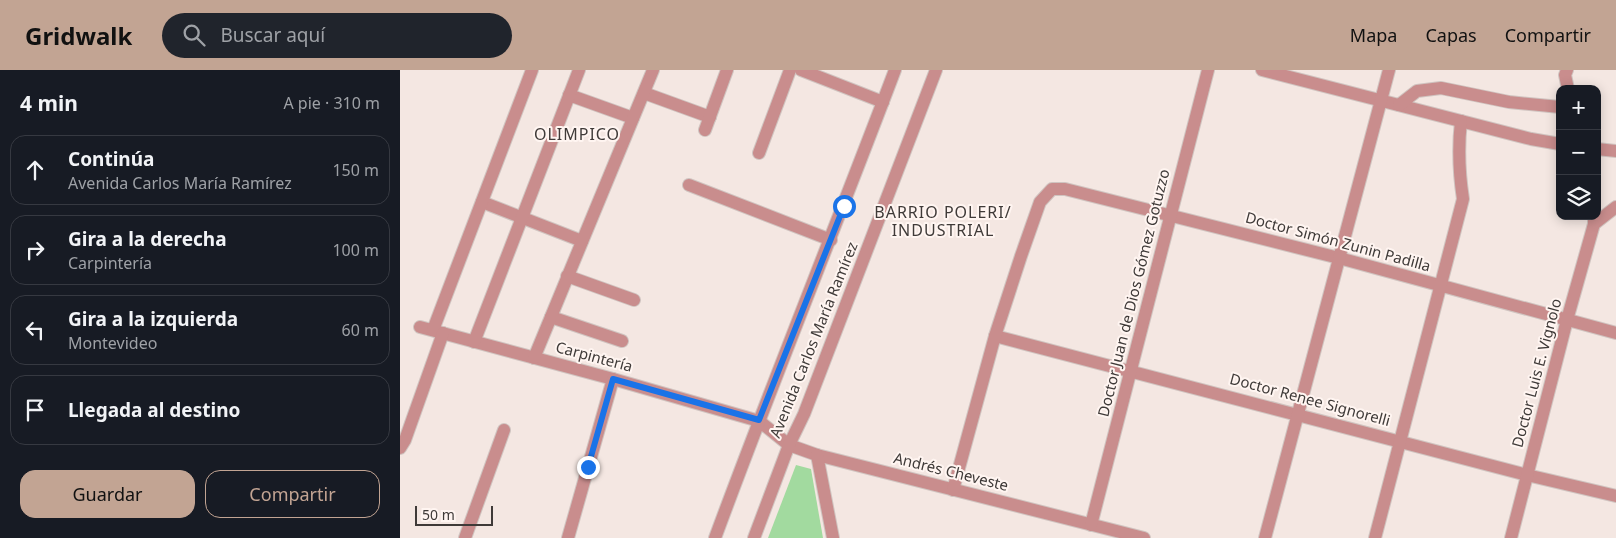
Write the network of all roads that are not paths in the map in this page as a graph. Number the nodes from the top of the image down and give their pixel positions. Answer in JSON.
{"nodes":[{"id":1,"x":532,"y":70,"type":"edge"},
{"id":2,"x":579,"y":70,"type":"edge"},
{"id":3,"x":653,"y":70,"type":"edge"},
{"id":4,"x":727,"y":70,"type":"edge"},
{"id":5,"x":790,"y":70,"type":"edge"},
{"id":6,"x":801,"y":70,"type":"edge"},
{"id":7,"x":895,"y":70,"type":"edge"},
{"id":8,"x":936,"y":70,"type":"edge"},
{"id":9,"x":1208,"y":70,"type":"edge"},
{"id":10,"x":1262,"y":70,"type":"edge"},
{"id":11,"x":1389,"y":70,"type":"edge"},
{"id":12,"x":1567,"y":70,"type":"edge"},
{"id":13,"x":1301,"y":75,"type":"edge"},
{"id":14,"x":1567,"y":85,"type":"edge"},
{"id":15,"x":644,"y":93,"type":"junction"},
{"id":16,"x":569,"y":94,"type":"junction"},
{"id":17,"x":1381,"y":100,"type":"junction"},
{"id":18,"x":883,"y":102,"type":"junction"},
{"id":19,"x":1399,"y":105,"type":"junction"},
{"id":20,"x":1556,"y":107,"type":"edge"},
{"id":21,"x":633,"y":118,"type":"junction"},
{"id":22,"x":710,"y":118,"type":"junction"},
{"id":23,"x":1461,"y":121,"type":"junction"},
{"id":24,"x":705,"y":130,"type":"dead end"},
{"id":25,"x":1556,"y":143,"type":"edge"},
{"id":26,"x":1601,"y":149,"type":"edge"},
{"id":27,"x":1616,"y":151,"type":"edge"},
{"id":28,"x":759,"y":153,"type":"dead end"},
{"id":29,"x":690,"y":185,"type":"dead end"},
{"id":30,"x":482,"y":202,"type":"junction"},
{"id":31,"x":1616,"y":207,"type":"edge"},
{"id":32,"x":1170,"y":216,"type":"junction"},
{"id":33,"x":1601,"y":216,"type":"edge"},
{"id":34,"x":522,"y":218,"type":"junction"},
{"id":35,"x":1594,"y":220,"type":"edge"},
{"id":36,"x":831,"y":240,"type":"junction"},
{"id":37,"x":582,"y":241,"type":"junction"},
{"id":38,"x":1339,"y":258,"type":"junction"},
{"id":39,"x":568,"y":276,"type":"junction"},
{"id":40,"x":1440,"y":286,"type":"junction"},
{"id":41,"x":634,"y":300,"type":"dead end"},
{"id":42,"x":551,"y":317,"type":"junction"},
{"id":43,"x":1567,"y":320,"type":"junction"},
{"id":44,"x":432,"y":330,"type":"junction"},
{"id":45,"x":1616,"y":333,"type":"edge"},
{"id":46,"x":995,"y":336,"type":"junction"},
{"id":47,"x":622,"y":341,"type":"dead end"},
{"id":48,"x":474,"y":342,"type":"junction"},
{"id":49,"x":534,"y":358,"type":"junction"},
{"id":50,"x":1131,"y":370,"type":"junction"},
{"id":51,"x":613,"y":379,"type":"junction"},
{"id":52,"x":1298,"y":414,"type":"junction"},
{"id":53,"x":759,"y":420,"type":"junction"},
{"id":54,"x":504,"y":430,"type":"dead end"},
{"id":55,"x":1400,"y":441,"type":"junction"},
{"id":56,"x":789,"y":445,"type":"junction"},
{"id":57,"x":400,"y":448,"type":"edge"},
{"id":58,"x":818,"y":455,"type":"junction"},
{"id":59,"x":1527,"y":475,"type":"junction"},
{"id":60,"x":953,"y":490,"type":"junction"},
{"id":61,"x":1616,"y":496,"type":"edge"},
{"id":62,"x":1096,"y":530,"type":"edge"},
{"id":63,"x":465,"y":538,"type":"edge"},
{"id":64,"x":568,"y":538,"type":"edge"},
{"id":65,"x":715,"y":538,"type":"edge"},
{"id":66,"x":754,"y":538,"type":"edge"},
{"id":67,"x":833,"y":538,"type":"edge"},
{"id":68,"x":1144,"y":538,"type":"edge"},
{"id":69,"x":1265,"y":538,"type":"edge"},
{"id":70,"x":1375,"y":538,"type":"edge"},
{"id":71,"x":1511,"y":538,"type":"edge"}],
"edges":[{"from":1,"to":30,"type":"street"},
{"from":2,"to":16,"type":"street"},
{"from":3,"to":15,"type":"street"},
{"from":4,"to":22,"type":"street"},
{"from":5,"to":28,"type":"street"},
{"from":6,"to":18,"type":"street"},
{"from":7,"to":18,"type":"street","name":"Avenida Carlos María Ramírez"},
{"from":8,"to":56,"type":"street","name":"Avenida Carlos María Ramírez"},
{"from":9,"to":32,"type":"street","name":"Doctor Juan de Dios Gómez Gotuzzo"},
{"from":10,"to":13,"type":"street"},
{"from":11,"to":17,"type":"street"},
{"from":12,"to":14,"type":"street"},
{"from":13,"to":17,"type":"street"},
{"from":15,"to":21,"type":"street"},
{"from":15,"to":22,"type":"street"},
{"from":16,"to":21,"type":"street"},
{"from":16,"to":34,"type":"street"},
{"from":17,"to":19,"type":"street"},
{"from":17,"to":38,"type":"street"},
{"from":18,"to":36,"type":"street","name":"Avenida Carlos María Ramírez"},
{"from":19,"to":20,"type":"street"},
{"from":19,"to":23,"type":"street"},
{"from":21,"to":37,"type":"street"},
{"from":22,"to":24,"type":"street"},
{"from":23,"to":25,"type":"street"},
{"from":23,"to":40,"type":"street"},
{"from":26,"to":27,"type":"street"},
{"from":29,"to":36,"type":"street"},
{"from":30,"to":34,"type":"street"},
{"from":30,"to":44,"type":"street"},
{"from":31,"to":33,"type":"street"},
{"from":32,"to":38,"type":"street","name":"Doctor Simón Zunin Padilla"},
{"from":32,"to":46,"type":"street","name":"Doctor Simón Zunin Padilla"},
{"from":32,"to":50,"type":"street","name":"Doctor Juan de Dios Gómez Gotuzzo"},
{"from":34,"to":37,"type":"street"},
{"from":34,"to":48,"type":"street"},
{"from":35,"to":43,"type":"street","name":"Doctor Luis E. Vignolo"},
{"from":36,"to":53,"type":"street","name":"Avenida Carlos María Ramírez"},
{"from":37,"to":39,"type":"street"},
{"from":38,"to":40,"type":"street","name":"Doctor Simón Zunin Padilla"},
{"from":38,"to":52,"type":"street"},
{"from":39,"to":41,"type":"street"},
{"from":39,"to":42,"type":"street"},
{"from":40,"to":43,"type":"street","name":"Doctor Simón Zunin Padilla"},
{"from":40,"to":55,"type":"street"},
{"from":42,"to":47,"type":"street"},
{"from":42,"to":49,"type":"street"},
{"from":43,"to":45,"type":"street","name":"Doctor Simón Zunin Padilla"},
{"from":43,"to":59,"type":"street","name":"Doctor Luis E. Vignolo"},
{"from":44,"to":48,"type":"street","name":"Carpintería"},
{"from":44,"to":57,"type":"street"},
{"from":46,"to":50,"type":"street","name":"Doctor Renee Signorelli"},
{"from":46,"to":60,"type":"street"},
{"from":48,"to":49,"type":"street","name":"Carpintería"},
{"from":49,"to":51,"type":"street","name":"Carpintería"},
{"from":50,"to":52,"type":"street","name":"Doctor Renee Signorelli"},
{"from":50,"to":62,"type":"street","name":"Doctor Juan de Dios Gómez Gotuzzo"},
{"from":51,"to":53,"type":"street","name":"Carpintería"},
{"from":51,"to":64,"type":"street"},
{"from":52,"to":55,"type":"street","name":"Doctor Renee Signorelli"},
{"from":52,"to":69,"type":"street"},
{"from":53,"to":56,"type":"street","name":"Andrés Cheveste"},
{"from":53,"to":65,"type":"street","name":"Avenida Carlos María Ramírez"},
{"from":54,"to":63,"type":"street"},
{"from":55,"to":59,"type":"street","name":"Doctor Renee Signorelli"},
{"from":55,"to":70,"type":"street"},
{"from":56,"to":58,"type":"street","name":"Andrés Cheveste"},
{"from":56,"to":66,"type":"street","name":"Avenida Carlos María Ramírez"},
{"from":58,"to":60,"type":"street","name":"Andrés Cheveste"},
{"from":58,"to":67,"type":"street"},
{"from":59,"to":61,"type":"street","name":"Doctor Renee Signorelli"},
{"from":59,"to":71,"type":"street","name":"Doctor Luis E. Vignolo"},
{"from":60,"to":62,"type":"street","name":"Andrés Cheveste"},
{"from":62,"to":68,"type":"street","name":"Andrés Cheveste"}]}
